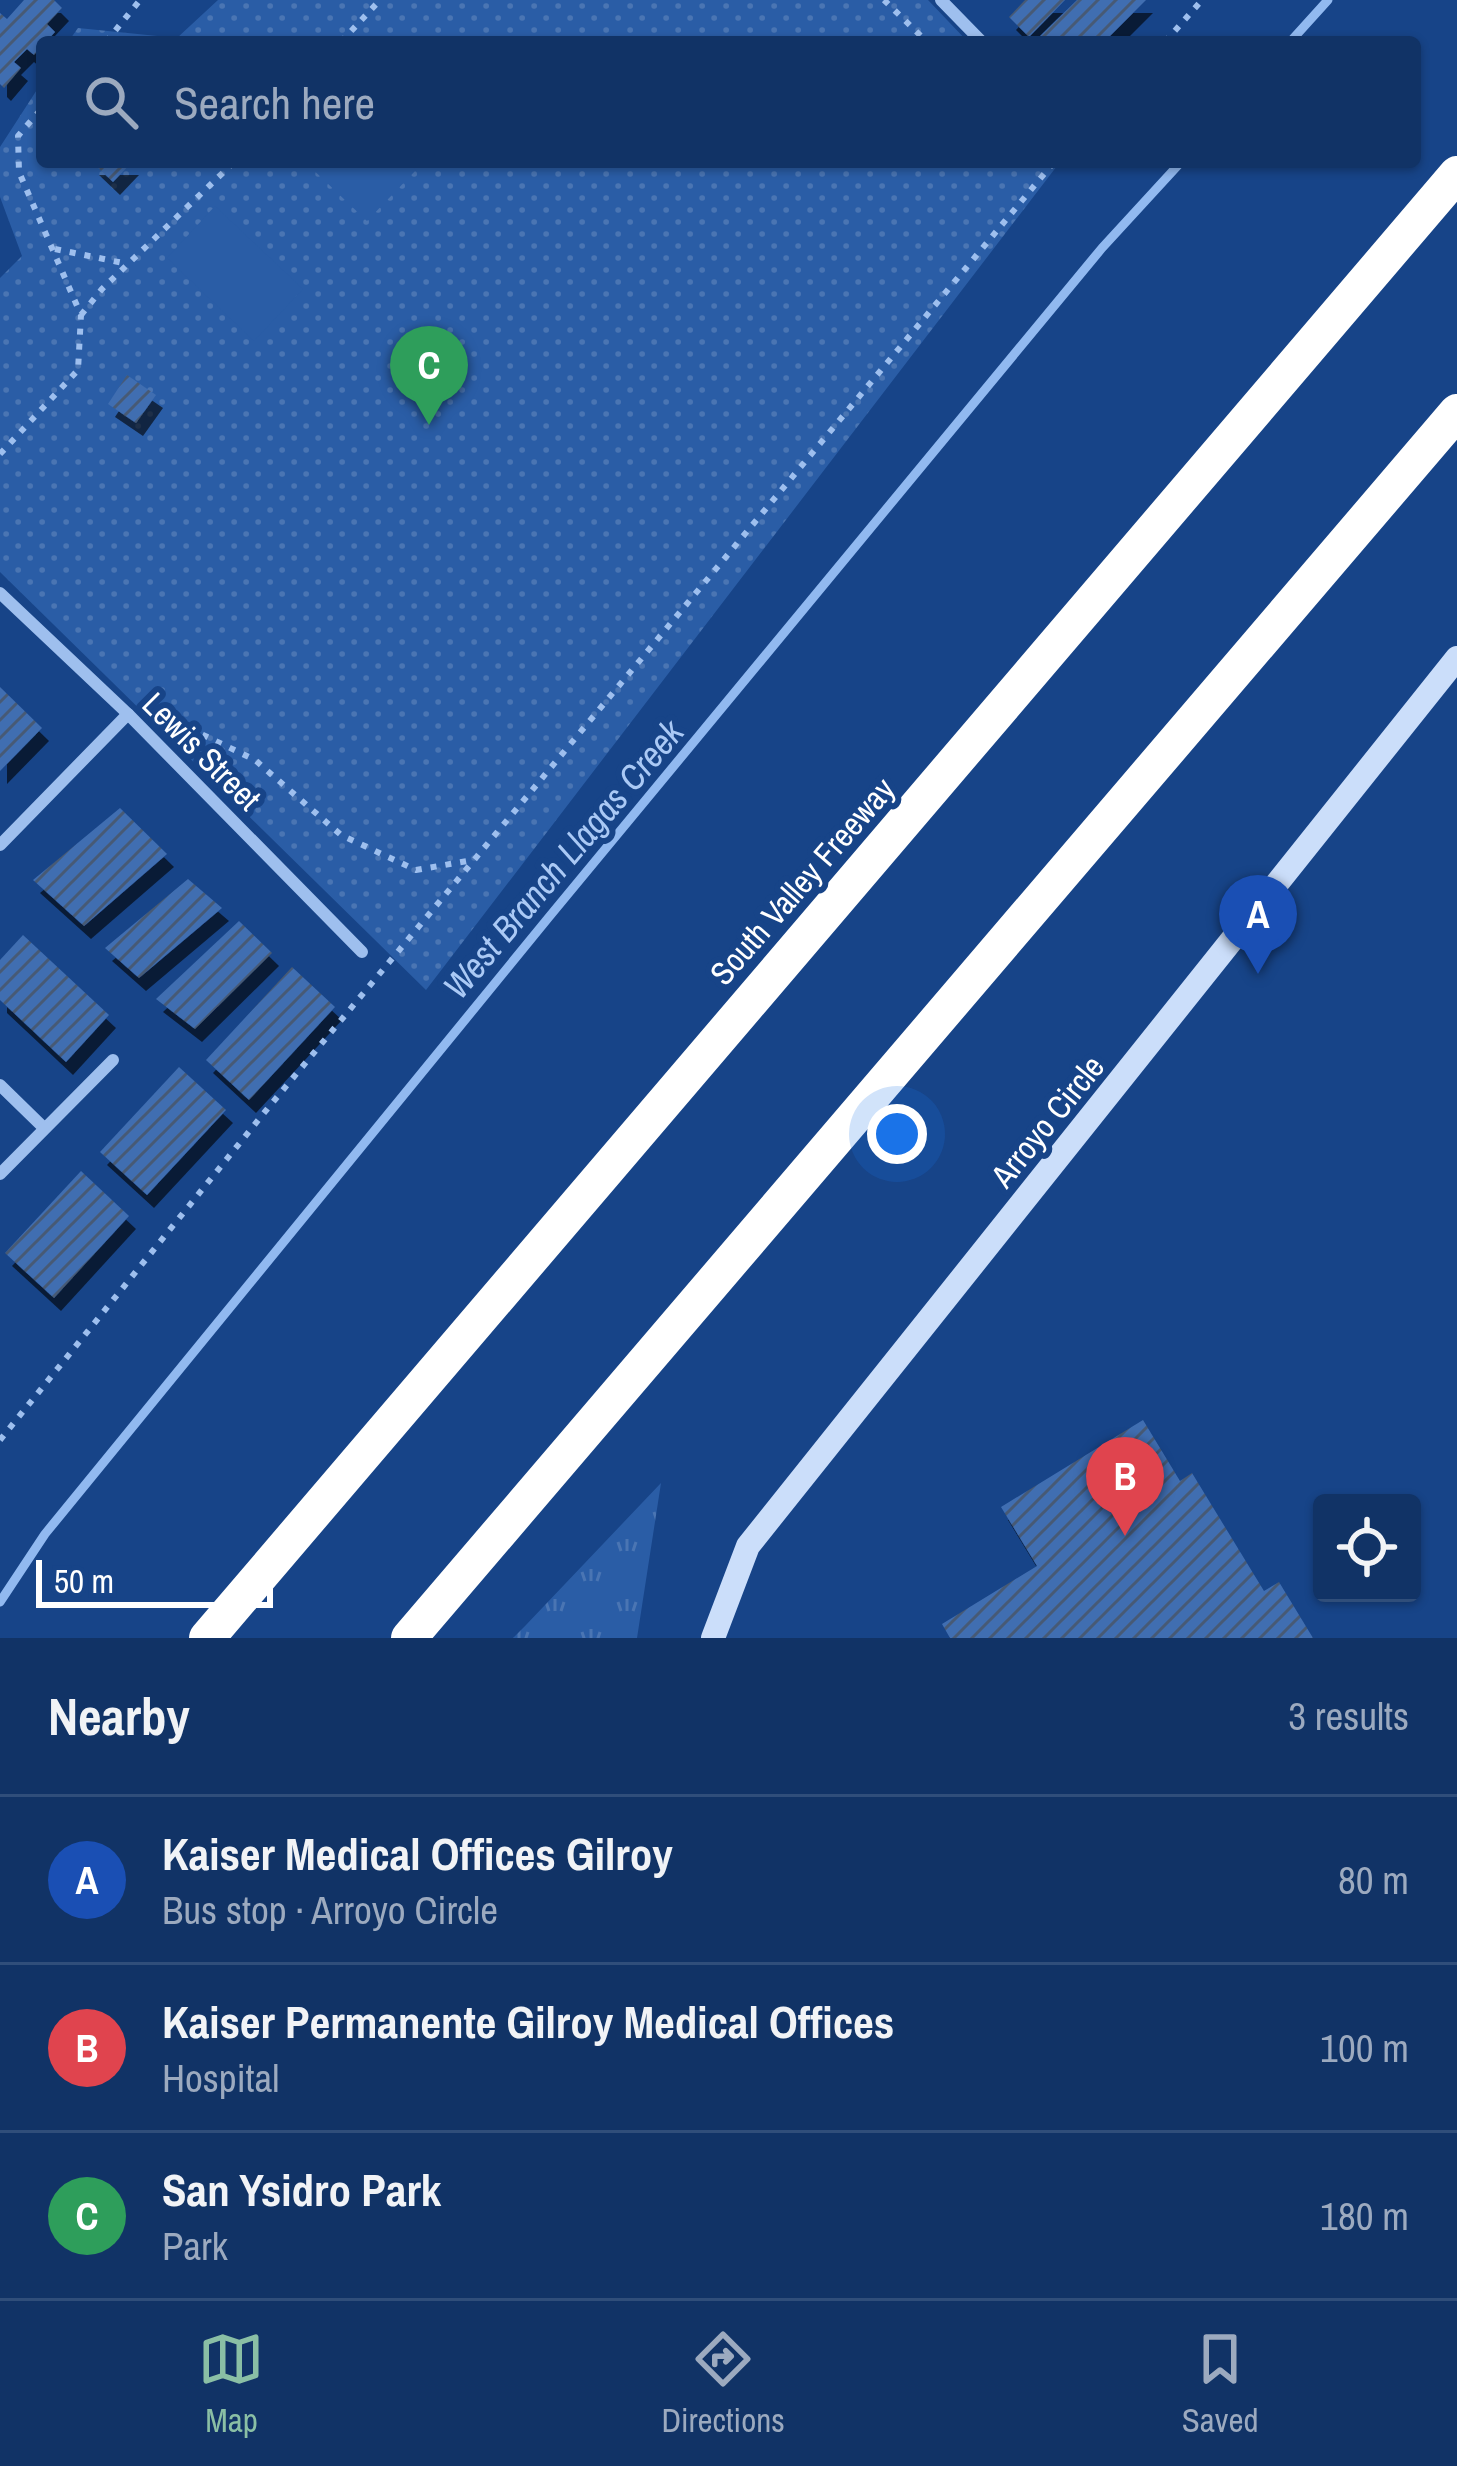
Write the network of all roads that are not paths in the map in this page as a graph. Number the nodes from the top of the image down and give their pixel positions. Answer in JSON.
{"nodes":[{"id":1,"x":941,"y":0,"type":"edge"},
{"id":2,"x":976,"y":36,"type":"edge"},
{"id":3,"x":1457,"y":174,"type":"edge"},
{"id":4,"x":1457,"y":412,"type":"edge"},
{"id":5,"x":0,"y":593,"type":"edge"},
{"id":6,"x":1457,"y":658,"type":"edge"},
{"id":7,"x":128,"y":715,"type":"junction"},
{"id":8,"x":0,"y":845,"type":"edge"},
{"id":9,"x":362,"y":952,"type":"dead end"},
{"id":10,"x":113,"y":1060,"type":"dead end"},
{"id":11,"x":0,"y":1085,"type":"edge"},
{"id":12,"x":43,"y":1127,"type":"junction"},
{"id":13,"x":0,"y":1174,"type":"edge"},
{"id":14,"x":207,"y":1638,"type":"edge"},
{"id":15,"x":410,"y":1638,"type":"edge"},
{"id":16,"x":713,"y":1638,"type":"edge"}],
"edges":[{"from":1,"to":2,"type":"street"},
{"from":3,"to":14,"type":"highway","name":"South Valley Freeway"},
{"from":4,"to":15,"type":"highway"},
{"from":5,"to":7,"type":"street","name":"Lewis Street"},
{"from":6,"to":16,"type":"street","name":"Arroyo Circle"},
{"from":7,"to":8,"type":"street"},
{"from":7,"to":9,"type":"street","name":"Lewis Street"},
{"from":10,"to":12,"type":"street"},
{"from":11,"to":12,"type":"street"},
{"from":12,"to":13,"type":"street"}]}
